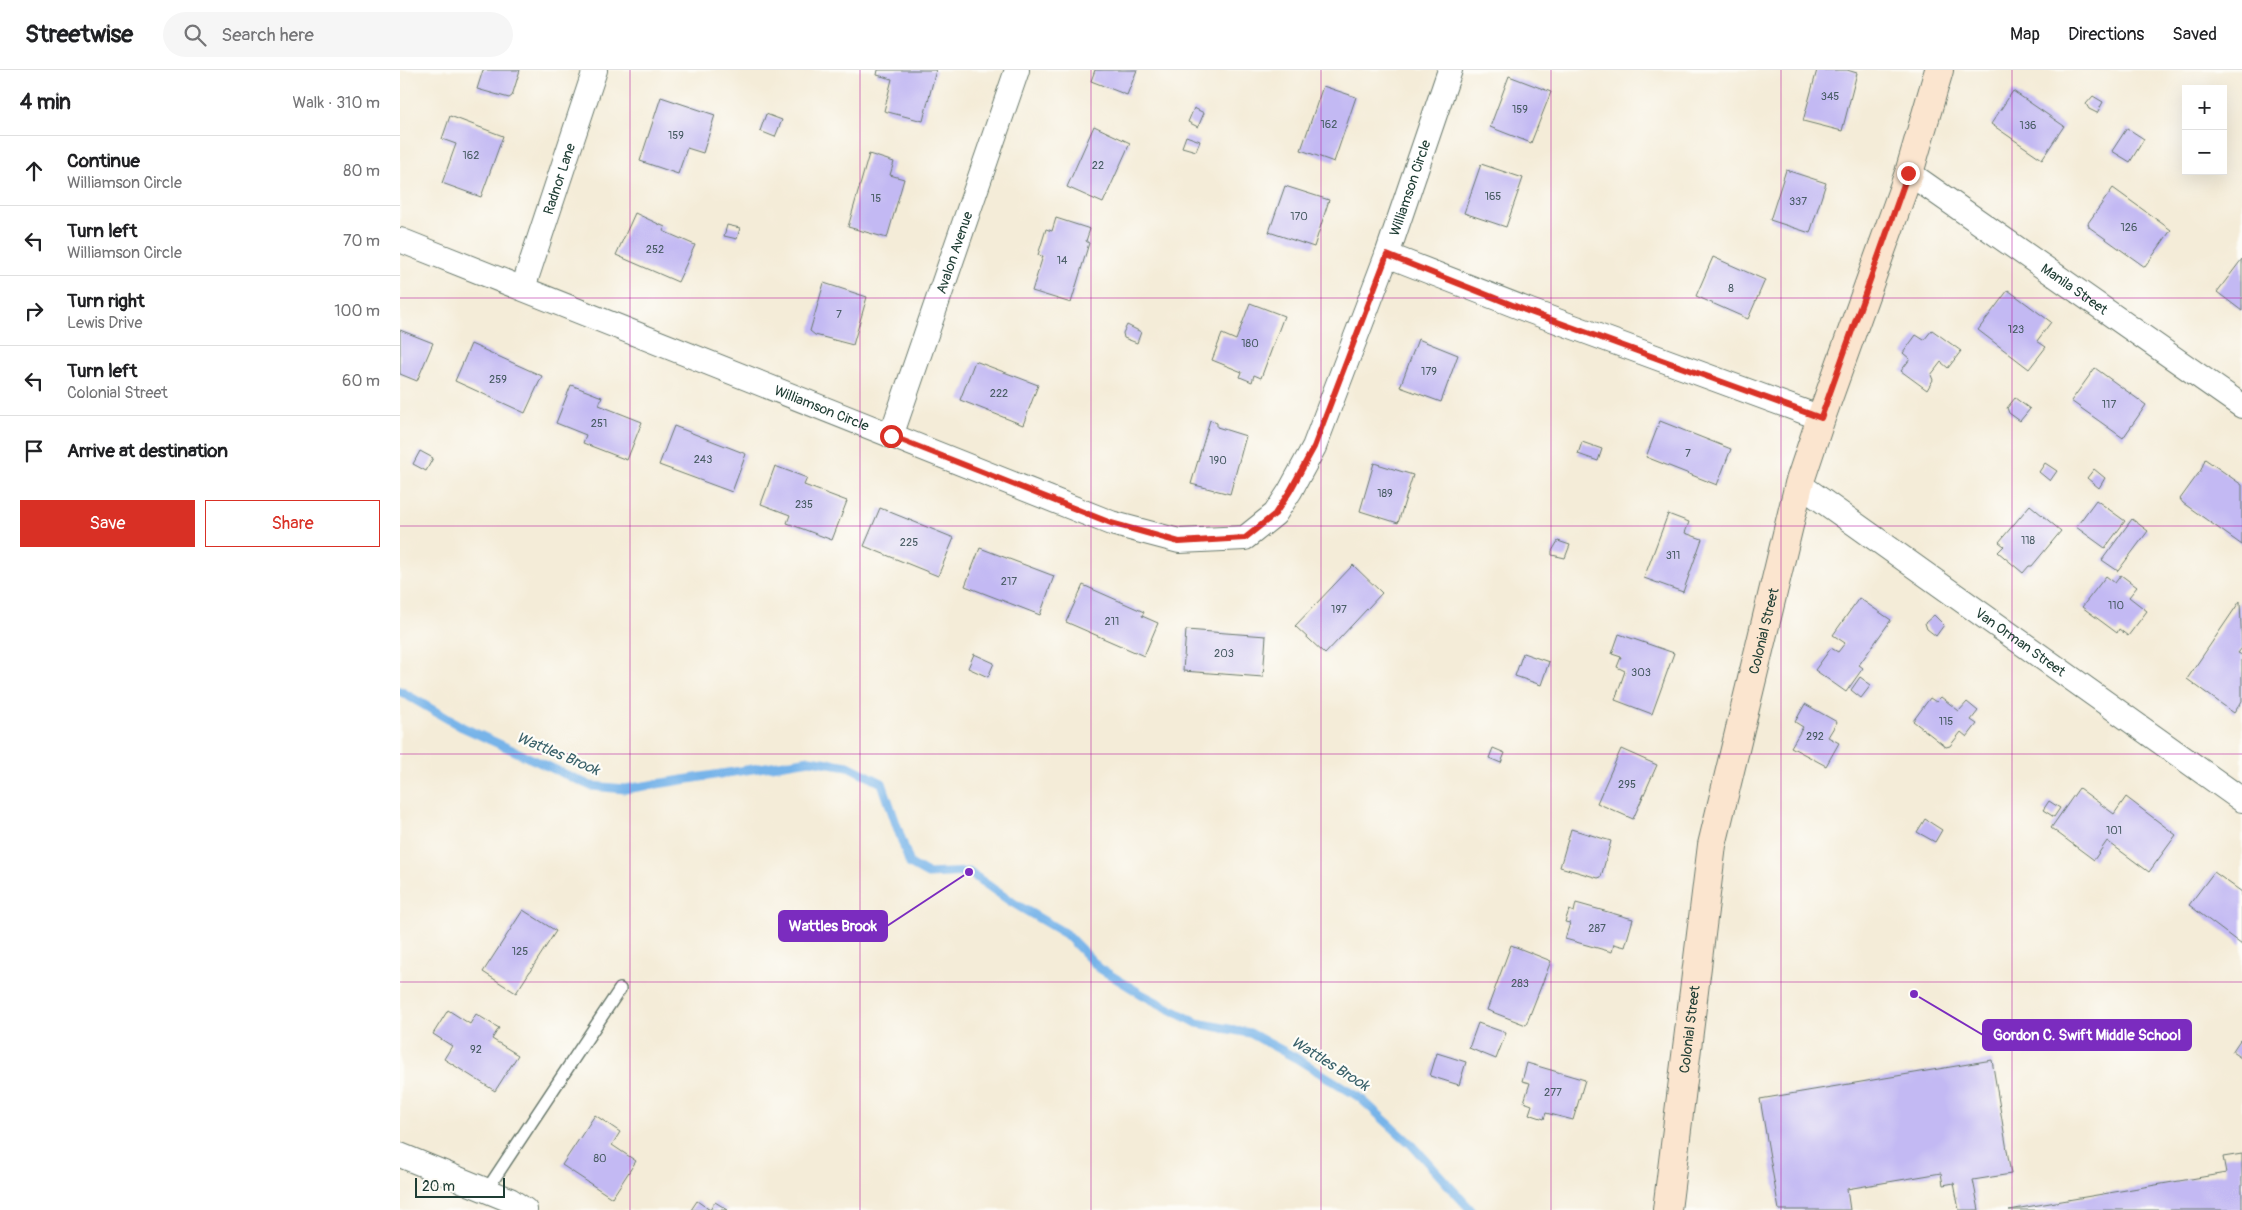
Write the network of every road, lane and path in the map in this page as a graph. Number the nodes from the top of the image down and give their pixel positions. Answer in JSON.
{"nodes":[{"id":1,"x":595,"y":70,"type":"edge"},
{"id":2,"x":1017,"y":70,"type":"edge"},
{"id":3,"x":1450,"y":70,"type":"edge"},
{"id":4,"x":1939,"y":70,"type":"edge"},
{"id":5,"x":1908,"y":173,"type":"junction"},
{"id":6,"x":400,"y":240,"type":"edge"},
{"id":7,"x":1387,"y":255,"type":"junction"},
{"id":8,"x":523,"y":288,"type":"junction"},
{"id":9,"x":2242,"y":406,"type":"edge"},
{"id":10,"x":1821,"y":418,"type":"junction"},
{"id":11,"x":891,"y":436,"type":"junction"},
{"id":12,"x":1800,"y":484,"type":"junction"},
{"id":13,"x":2242,"y":800,"type":"edge"},
{"id":14,"x":620,"y":989,"type":"dead end"},
{"id":15,"x":400,"y":1155,"type":"edge"},
{"id":16,"x":486,"y":1190,"type":"junction"},
{"id":17,"x":525,"y":1210,"type":"edge"},
{"id":18,"x":1667,"y":1210,"type":"edge"}],
"edges":[{"from":1,"to":8,"type":"street","name":"Radnor Lane"},
{"from":2,"to":11,"type":"street","name":"Avalon Avenue"},
{"from":3,"to":7,"type":"street","name":"Williamson Circle"},
{"from":4,"to":5,"type":"street","name":"Colonial Street"},
{"from":5,"to":9,"type":"street","name":"Manila Street"},
{"from":5,"to":10,"type":"street","name":"Colonial Street"},
{"from":6,"to":8,"type":"street","name":"Williamson Circle"},
{"from":7,"to":10,"type":"street"},
{"from":7,"to":11,"type":"street","name":"Williamson Circle"},
{"from":8,"to":11,"type":"street","name":"Williamson Circle"},
{"from":10,"to":12,"type":"street","name":"Colonial Street"},
{"from":12,"to":13,"type":"street","name":"Van Orman Street"},
{"from":12,"to":18,"type":"street","name":"Colonial Street"},
{"from":14,"to":16,"type":"lane"},
{"from":15,"to":16,"type":"street"},
{"from":16,"to":17,"type":"street"}]}
